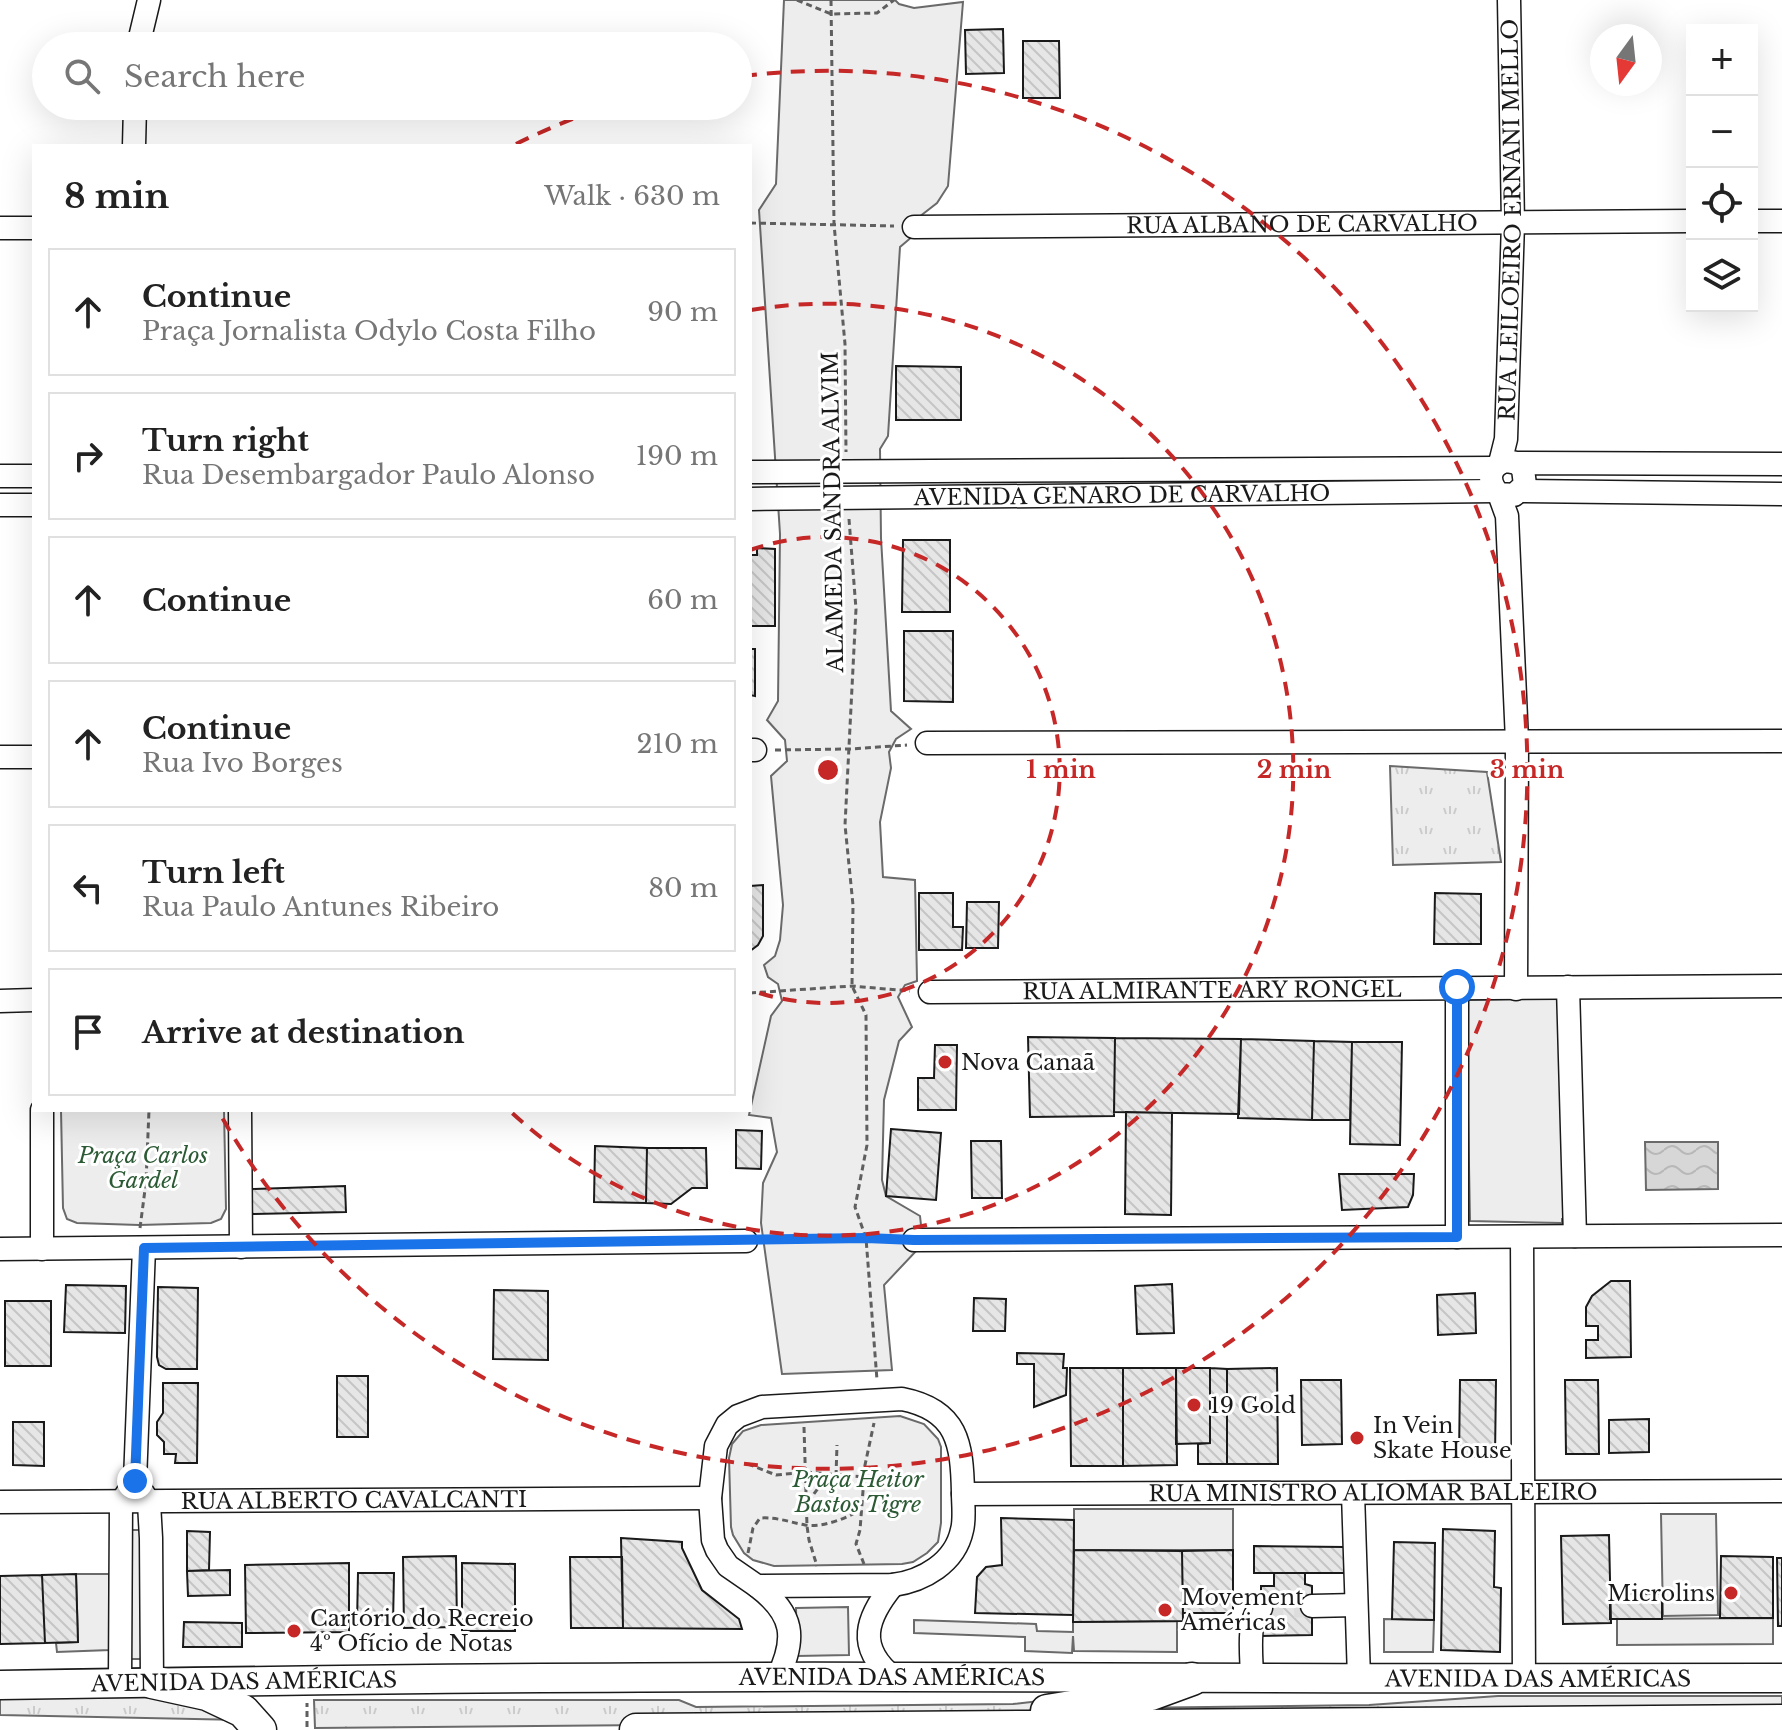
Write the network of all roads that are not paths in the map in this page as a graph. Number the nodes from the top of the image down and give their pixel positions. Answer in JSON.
{"nodes":[{"id":1,"x":149,"y":0,"type":"edge"},
{"id":2,"x":1509,"y":0,"type":"edge"},
{"id":3,"x":141,"y":32,"type":"edge"},
{"id":4,"x":135,"y":120,"type":"edge"},
{"id":5,"x":134,"y":144,"type":"edge"},
{"id":6,"x":1686,"y":221,"type":"edge"},
{"id":7,"x":1758,"y":221,"type":"edge"},
{"id":8,"x":1782,"y":221,"type":"edge"},
{"id":9,"x":1513,"y":223,"type":"junction"},
{"id":10,"x":914,"y":227,"type":"road end"},
{"id":11,"x":0,"y":228,"type":"edge"},
{"id":12,"x":32,"y":228,"type":"edge"},
{"id":13,"x":1506,"y":464,"type":"junction"},
{"id":14,"x":1782,"y":464,"type":"edge"},
{"id":15,"x":887,"y":471,"type":"junction"},
{"id":16,"x":752,"y":472,"type":"edge"},
{"id":17,"x":778,"y":472,"type":"junction"},
{"id":18,"x":0,"y":476,"type":"edge"},
{"id":19,"x":32,"y":476,"type":"edge"},
{"id":20,"x":1782,"y":494,"type":"edge"},
{"id":21,"x":1507,"y":497,"type":"junction"},
{"id":22,"x":888,"y":498,"type":"junction"},
{"id":23,"x":752,"y":499,"type":"edge"},
{"id":24,"x":782,"y":499,"type":"junction"},
{"id":25,"x":0,"y":505,"type":"edge"},
{"id":26,"x":32,"y":505,"type":"edge"},
{"id":27,"x":1517,"y":741,"type":"junction"},
{"id":28,"x":1782,"y":741,"type":"edge"},
{"id":29,"x":927,"y":743,"type":"road end"},
{"id":30,"x":0,"y":757,"type":"edge"},
{"id":31,"x":32,"y":757,"type":"edge"},
{"id":32,"x":1782,"y":986,"type":"edge"},
{"id":33,"x":1457,"y":987,"type":"junction"},
{"id":34,"x":1568,"y":987,"type":"junction"},
{"id":35,"x":1516,"y":989,"type":"junction"},
{"id":36,"x":930,"y":992,"type":"road end"},
{"id":37,"x":32,"y":1000,"type":"edge"},
{"id":38,"x":0,"y":1001,"type":"edge"},
{"id":39,"x":42,"y":1112,"type":"edge"},
{"id":40,"x":240,"y":1112,"type":"edge"},
{"id":41,"x":1782,"y":1235,"type":"edge"},
{"id":42,"x":1575,"y":1236,"type":"junction"},
{"id":43,"x":1457,"y":1237,"type":"junction"},
{"id":44,"x":1522,"y":1237,"type":"junction"},
{"id":45,"x":914,"y":1240,"type":"road end"},
{"id":46,"x":746,"y":1241,"type":"road end"},
{"id":47,"x":241,"y":1247,"type":"junction"},
{"id":48,"x":144,"y":1248,"type":"junction"},
{"id":49,"x":0,"y":1249,"type":"edge"},
{"id":50,"x":42,"y":1249,"type":"junction"},
{"id":51,"x":135,"y":1481,"type":"junction"},
{"id":52,"x":1522,"y":1491,"type":"junction"},
{"id":53,"x":1782,"y":1491,"type":"edge"},
{"id":54,"x":1353,"y":1493,"type":"junction"},
{"id":55,"x":963,"y":1494,"type":"junction"},
{"id":56,"x":710,"y":1498,"type":"junction"},
{"id":57,"x":0,"y":1502,"type":"edge"},
{"id":58,"x":121,"y":1503,"type":"junction"},
{"id":59,"x":149,"y":1503,"type":"junction"},
{"id":60,"x":893,"y":1585,"type":"junction"},
{"id":61,"x":757,"y":1586,"type":"junction"},
{"id":62,"x":1356,"y":1605,"type":"junction"},
{"id":63,"x":1312,"y":1606,"type":"tunnel mouth"},
{"id":64,"x":1261,"y":1608,"type":"dead end"},
{"id":65,"x":893,"y":1677,"type":"junction"},
{"id":66,"x":1252,"y":1678,"type":"junction"},
{"id":67,"x":1359,"y":1678,"type":"junction"},
{"id":68,"x":1782,"y":1678,"type":"edge"},
{"id":69,"x":777,"y":1679,"type":"junction"},
{"id":70,"x":1192,"y":1679,"type":"junction"},
{"id":71,"x":1524,"y":1680,"type":"junction"},
{"id":72,"x":152,"y":1682,"type":"junction"},
{"id":73,"x":120,"y":1683,"type":"junction"},
{"id":74,"x":0,"y":1685,"type":"edge"},
{"id":75,"x":1782,"y":1721,"type":"edge"},
{"id":76,"x":968,"y":1726,"type":"junction"},
{"id":77,"x":260,"y":1730,"type":"edge"},
{"id":78,"x":636,"y":1730,"type":"edge"}],
"edges":[{"from":1,"to":3,"type":"street"},
{"from":2,"to":9,"type":"street","name":"RUA LEILOEIRO ERNANI MELLO"},
{"from":4,"to":5,"type":"street"},
{"from":6,"to":9,"type":"street","name":"RUA ALBANO DE CARVALHO"},
{"from":7,"to":8,"type":"street"},
{"from":9,"to":10,"type":"street","name":"RUA ALBANO DE CARVALHO"},
{"from":9,"to":13,"type":"street","name":"RUA LEILOEIRO ERNANI MELLO"},
{"from":11,"to":12,"type":"street"},
{"from":13,"to":14,"type":"street","name":"AVENIDA GENARO DE CARVALHO"},
{"from":13,"to":15,"type":"street","name":"AVENIDA GENARO DE CARVALHO"},
{"from":13,"to":21,"type":"street"},
{"from":13,"to":21,"type":"street"},
{"from":15,"to":17,"type":"street","name":"AVENIDA GENARO DE CARVALHO"},
{"from":15,"to":22,"type":"street"},
{"from":16,"to":17,"type":"street","name":"AVENIDA GENARO DE CARVALHO"},
{"from":17,"to":24,"type":"street"},
{"from":18,"to":19,"type":"street"},
{"from":20,"to":21,"type":"street","name":"AVENIDA GENARO DE CARVALHO"},
{"from":21,"to":22,"type":"street","name":"AVENIDA GENARO DE CARVALHO"},
{"from":21,"to":27,"type":"street"},
{"from":22,"to":24,"type":"street","name":"AVENIDA GENARO DE CARVALHO"},
{"from":23,"to":24,"type":"street","name":"AVENIDA GENARO DE CARVALHO"},
{"from":25,"to":26,"type":"street"},
{"from":27,"to":28,"type":"street"},
{"from":27,"to":29,"type":"street"},
{"from":27,"to":35,"type":"street"},
{"from":30,"to":31,"type":"street"},
{"from":32,"to":34,"type":"street","name":"RUA ALMIRANTE ARY RONGEL"},
{"from":33,"to":35,"type":"street","name":"RUA ALMIRANTE ARY RONGEL"},
{"from":33,"to":36,"type":"street","name":"RUA ALMIRANTE ARY RONGEL"},
{"from":33,"to":43,"type":"street"},
{"from":34,"to":35,"type":"street","name":"RUA ALMIRANTE ARY RONGEL"},
{"from":34,"to":42,"type":"street"},
{"from":37,"to":38,"type":"street"},
{"from":39,"to":50,"type":"street"},
{"from":40,"to":47,"type":"street"},
{"from":41,"to":42,"type":"street"},
{"from":42,"to":44,"type":"street"},
{"from":43,"to":44,"type":"street"},
{"from":43,"to":45,"type":"street"},
{"from":44,"to":52,"type":"street"},
{"from":46,"to":47,"type":"street"},
{"from":47,"to":48,"type":"street"},
{"from":48,"to":50,"type":"street"},
{"from":48,"to":51,"type":"street"},
{"from":49,"to":50,"type":"street"},
{"from":51,"to":58,"type":"street"},
{"from":51,"to":59,"type":"street"},
{"from":52,"to":53,"type":"street","name":"RUA MINISTRO ALIOMAR BALEEIRO"},
{"from":52,"to":54,"type":"street","name":"RUA MINISTRO ALIOMAR BALEEIRO"},
{"from":52,"to":71,"type":"street"},
{"from":54,"to":55,"type":"street","name":"RUA MINISTRO ALIOMAR BALEEIRO"},
{"from":54,"to":62,"type":"street"},
{"from":55,"to":56,"type":"street"},
{"from":55,"to":60,"type":"street"},
{"from":56,"to":59,"type":"street","name":"RUA ALBERTO CAVALCANTI"},
{"from":56,"to":61,"type":"street"},
{"from":57,"to":58,"type":"street","name":"RUA ALBERTO CAVALCANTI"},
{"from":58,"to":59,"type":"street","name":"RUA ALBERTO CAVALCANTI"},
{"from":58,"to":73,"type":"street"},
{"from":59,"to":72,"type":"street"},
{"from":60,"to":61,"type":"street"},
{"from":60,"to":65,"type":"street"},
{"from":61,"to":69,"type":"street"},
{"from":62,"to":63,"type":"street"},
{"from":62,"to":67,"type":"street"},
{"from":64,"to":66,"type":"street"},
{"from":65,"to":69,"type":"main road","name":"AVENIDA DAS AMÉRICAS"},
{"from":65,"to":70,"type":"main road","name":"AVENIDA DAS AMÉRICAS"},
{"from":66,"to":67,"type":"main road","name":"AVENIDA DAS AMÉRICAS"},
{"from":66,"to":70,"type":"main road","name":"AVENIDA DAS AMÉRICAS"},
{"from":67,"to":71,"type":"main road","name":"AVENIDA DAS AMÉRICAS"},
{"from":68,"to":71,"type":"main road","name":"AVENIDA DAS AMÉRICAS"},
{"from":69,"to":72,"type":"main road","name":"AVENIDA DAS AMÉRICAS"},
{"from":70,"to":76,"type":"highway"},
{"from":72,"to":73,"type":"main road","name":"AVENIDA DAS AMÉRICAS"},
{"from":72,"to":77,"type":"highway"},
{"from":73,"to":74,"type":"main road","name":"AVENIDA DAS AMÉRICAS"},
{"from":75,"to":76,"type":"highway","name":"AVENIDA DAS AMÉRICAS"},
{"from":76,"to":78,"type":"highway","name":"AVENIDA DAS AMÉRICAS"}]}
